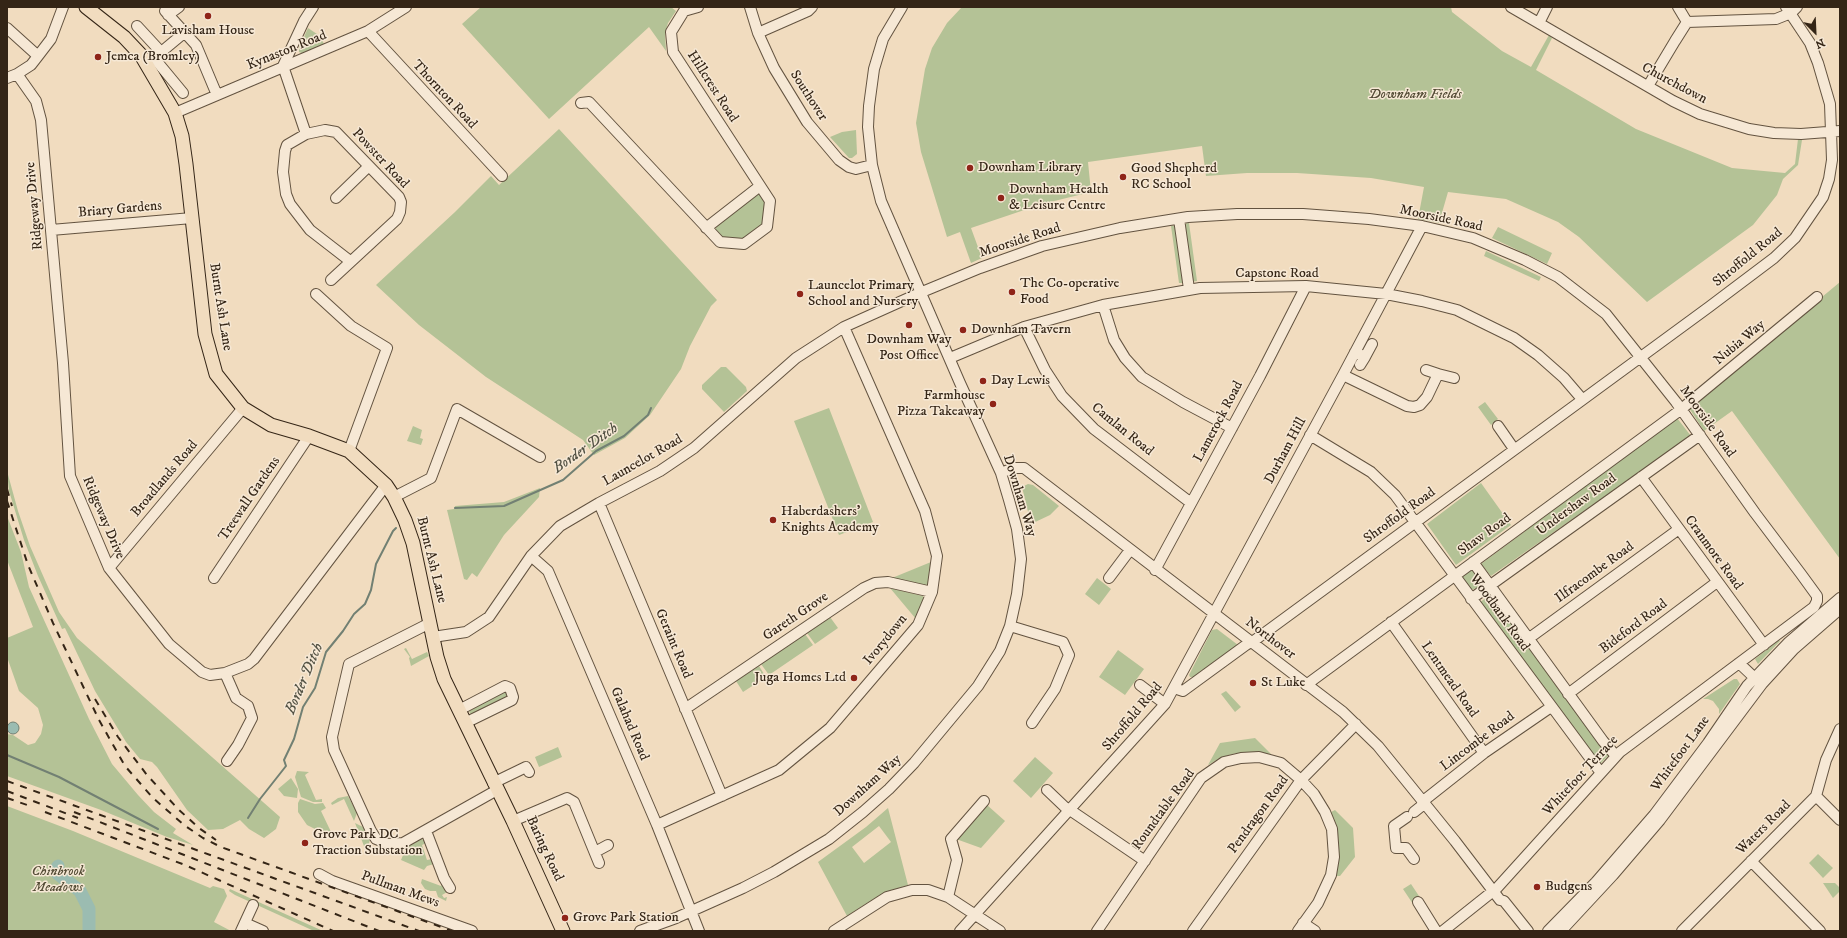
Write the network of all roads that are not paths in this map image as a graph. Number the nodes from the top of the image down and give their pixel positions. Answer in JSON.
{"nodes":[{"id":1,"x":63,"y":7,"type":"edge"},
{"id":2,"x":86,"y":7,"type":"edge"},
{"id":3,"x":178,"y":7,"type":"edge"},
{"id":4,"x":313,"y":7,"type":"edge"},
{"id":5,"x":406,"y":7,"type":"edge"},
{"id":6,"x":698,"y":7,"type":"edge"},
{"id":7,"x":750,"y":7,"type":"edge"},
{"id":8,"x":812,"y":7,"type":"edge"},
{"id":9,"x":902,"y":7,"type":"edge"},
{"id":10,"x":1511,"y":7,"type":"edge"},
{"id":11,"x":1546,"y":7,"type":"edge"},
{"id":12,"x":1678,"y":7,"type":"edge"},
{"id":13,"x":1791,"y":9,"type":"edge"},
{"id":14,"x":1687,"y":22,"type":"junction"},
{"id":15,"x":1539,"y":23,"type":"junction"},
{"id":16,"x":137,"y":26,"type":"dead end"},
{"id":17,"x":7,"y":28,"type":"edge"},
{"id":18,"x":368,"y":31,"type":"junction"},
{"id":19,"x":184,"y":33,"type":"junction"},
{"id":20,"x":758,"y":33,"type":"junction"},
{"id":21,"x":161,"y":52,"type":"junction"},
{"id":22,"x":38,"y":56,"type":"junction"},
{"id":23,"x":283,"y":66,"type":"junction"},
{"id":24,"x":12,"y":76,"type":"edge"},
{"id":25,"x":1648,"y":86,"type":"junction"},
{"id":26,"x":182,"y":93,"type":"dead end"},
{"id":27,"x":217,"y":95,"type":"junction"},
{"id":28,"x":581,"y":103,"type":"dead end"},
{"id":29,"x":175,"y":113,"type":"junction"},
{"id":30,"x":1835,"y":132,"type":"edge"},
{"id":31,"x":306,"y":134,"type":"junction"},
{"id":32,"x":872,"y":165,"type":"junction"},
{"id":33,"x":369,"y":166,"type":"junction"},
{"id":34,"x":502,"y":176,"type":"dead end"},
{"id":35,"x":760,"y":186,"type":"junction"},
{"id":36,"x":336,"y":198,"type":"dead end"},
{"id":37,"x":192,"y":218,"type":"junction"},
{"id":38,"x":1179,"y":219,"type":"junction"},
{"id":39,"x":1422,"y":226,"type":"junction"},
{"id":40,"x":706,"y":228,"type":"junction"},
{"id":41,"x":51,"y":230,"type":"junction"},
{"id":42,"x":350,"y":261,"type":"junction"},
{"id":43,"x":331,"y":280,"type":"dead end"},
{"id":44,"x":1306,"y":286,"type":"junction"},
{"id":45,"x":1189,"y":289,"type":"junction"},
{"id":46,"x":922,"y":292,"type":"junction"},
{"id":47,"x":316,"y":294,"type":"dead end"},
{"id":48,"x":1386,"y":294,"type":"junction"},
{"id":49,"x":1817,"y":298,"type":"dead end"},
{"id":50,"x":1103,"y":305,"type":"junction"},
{"id":51,"x":844,"y":327,"type":"junction"},
{"id":52,"x":1024,"y":327,"type":"junction"},
{"id":53,"x":1372,"y":344,"type":"dead end"},
{"id":54,"x":1355,"y":352,"type":"junction"},
{"id":55,"x":1641,"y":357,"type":"junction"},
{"id":56,"x":950,"y":358,"type":"junction"},
{"id":57,"x":1426,"y":370,"type":"dead end"},
{"id":58,"x":1438,"y":374,"type":"junction"},
{"id":59,"x":1343,"y":375,"type":"junction"},
{"id":60,"x":1454,"y":378,"type":"dead end"},
{"id":61,"x":1582,"y":400,"type":"junction"},
{"id":62,"x":243,"y":408,"type":"junction"},
{"id":63,"x":1681,"y":410,"type":"junction"},
{"id":64,"x":1498,"y":426,"type":"dead end"},
{"id":65,"x":1232,"y":428,"type":"junction"},
{"id":66,"x":1310,"y":435,"type":"junction"},
{"id":67,"x":1700,"y":435,"type":"junction"},
{"id":68,"x":309,"y":436,"type":"junction"},
{"id":69,"x":1514,"y":449,"type":"junction"},
{"id":70,"x":349,"y":451,"type":"junction"},
{"id":71,"x":540,"y":457,"type":"dead end"},
{"id":72,"x":1001,"y":473,"type":"junction"},
{"id":73,"x":1641,"y":477,"type":"junction"},
{"id":74,"x":386,"y":486,"type":"junction"},
{"id":75,"x":394,"y":497,"type":"junction"},
{"id":76,"x":599,"y":503,"type":"junction"},
{"id":77,"x":1191,"y":503,"type":"junction"},
{"id":78,"x":1415,"y":522,"type":"junction"},
{"id":79,"x":1678,"y":529,"type":"junction"},
{"id":80,"x":1130,"y":550,"type":"junction"},
{"id":81,"x":531,"y":556,"type":"junction"},
{"id":82,"x":1473,"y":562,"type":"junction"},
{"id":83,"x":109,"y":568,"type":"junction"},
{"id":84,"x":1155,"y":570,"type":"junction"},
{"id":85,"x":1454,"y":575,"type":"junction"},
{"id":86,"x":214,"y":578,"type":"dead end"},
{"id":87,"x":1109,"y":578,"type":"dead end"},
{"id":88,"x":1717,"y":582,"type":"junction"},
{"id":89,"x":1490,"y":585,"type":"junction"},
{"id":90,"x":932,"y":592,"type":"junction"},
{"id":91,"x":1840,"y":598,"type":"edge"},
{"id":92,"x":1471,"y":599,"type":"junction"},
{"id":93,"x":1814,"y":607,"type":"joint"},
{"id":94,"x":1840,"y":609,"type":"edge"},
{"id":95,"x":1214,"y":615,"type":"junction"},
{"id":96,"x":1391,"y":622,"type":"junction"},
{"id":97,"x":430,"y":623,"type":"junction"},
{"id":98,"x":1010,"y":626,"type":"junction"},
{"id":99,"x":433,"y":637,"type":"junction"},
{"id":100,"x":1528,"y":639,"type":"junction"},
{"id":101,"x":1250,"y":642,"type":"junction"},
{"id":102,"x":1764,"y":645,"type":"junction"},
{"id":103,"x":1739,"y":663,"type":"junction"},
{"id":104,"x":225,"y":673,"type":"junction"},
{"id":105,"x":1758,"y":681,"type":"junction"},
{"id":106,"x":1140,"y":685,"type":"dead end"},
{"id":107,"x":1306,"y":685,"type":"junction"},
{"id":108,"x":1174,"y":688,"type":"junction"},
{"id":109,"x":1568,"y":694,"type":"junction"},
{"id":110,"x":1165,"y":704,"type":"junction"},
{"id":111,"x":1551,"y":707,"type":"junction"},
{"id":112,"x":685,"y":709,"type":"junction"},
{"id":113,"x":459,"y":710,"type":"junction"},
{"id":114,"x":465,"y":723,"type":"junction"},
{"id":115,"x":1032,"y":724,"type":"dead end"},
{"id":116,"x":1356,"y":724,"type":"junction"},
{"id":117,"x":1840,"y":728,"type":"edge"},
{"id":118,"x":1484,"y":753,"type":"junction"},
{"id":119,"x":1616,"y":756,"type":"junction"},
{"id":120,"x":227,"y":761,"type":"dead end"},
{"id":121,"x":526,"y":767,"type":"dead end"},
{"id":122,"x":1601,"y":773,"type":"junction"},
{"id":123,"x":1301,"y":780,"type":"junction"},
{"id":124,"x":495,"y":786,"type":"junction"},
{"id":125,"x":1047,"y":790,"type":"dead end"},
{"id":126,"x":722,"y":796,"type":"junction"},
{"id":127,"x":1816,"y":796,"type":"junction"},
{"id":128,"x":984,"y":801,"type":"dead end"},
{"id":129,"x":1423,"y":803,"type":"junction"},
{"id":130,"x":1070,"y":810,"type":"junction"},
{"id":131,"x":1840,"y":820,"type":"edge"},
{"id":132,"x":513,"y":821,"type":"junction"},
{"id":133,"x":657,"y":825,"type":"junction"},
{"id":134,"x":426,"y":830,"type":"junction"},
{"id":135,"x":608,"y":845,"type":"dead end"},
{"id":136,"x":595,"y":852,"type":"junction"},
{"id":137,"x":1414,"y":859,"type":"dead end"},
{"id":138,"x":1751,"y":860,"type":"junction"},
{"id":139,"x":1144,"y":861,"type":"junction"},
{"id":140,"x":599,"y":863,"type":"dead end"},
{"id":141,"x":319,"y":874,"type":"dead end"},
{"id":142,"x":450,"y":888,"type":"dead end"},
{"id":143,"x":1493,"y":892,"type":"junction"},
{"id":144,"x":948,"y":897,"type":"junction"},
{"id":145,"x":1500,"y":900,"type":"junction"},
{"id":146,"x":1418,"y":902,"type":"dead end"},
{"id":147,"x":253,"y":905,"type":"dead end"},
{"id":148,"x":691,"y":910,"type":"junction"},
{"id":149,"x":974,"y":915,"type":"junction"},
{"id":150,"x":243,"y":927,"type":"edge"},
{"id":151,"x":1301,"y":927,"type":"edge"},
{"id":152,"x":1687,"y":929,"type":"edge"},
{"id":153,"x":263,"y":931,"type":"edge"},
{"id":154,"x":472,"y":931,"type":"edge"},
{"id":155,"x":563,"y":931,"type":"edge"},
{"id":156,"x":640,"y":931,"type":"edge"},
{"id":157,"x":700,"y":931,"type":"edge"},
{"id":158,"x":834,"y":931,"type":"edge"},
{"id":159,"x":960,"y":931,"type":"edge"},
{"id":160,"x":1000,"y":931,"type":"edge"},
{"id":161,"x":1097,"y":931,"type":"edge"},
{"id":162,"x":1193,"y":931,"type":"edge"},
{"id":163,"x":1315,"y":931,"type":"edge"},
{"id":164,"x":1436,"y":931,"type":"edge"},
{"id":165,"x":1443,"y":931,"type":"edge"},
{"id":166,"x":1521,"y":931,"type":"edge"},
{"id":167,"x":1528,"y":931,"type":"edge"},
{"id":168,"x":1548,"y":931,"type":"edge"},
{"id":169,"x":1560,"y":931,"type":"edge"},
{"id":170,"x":1820,"y":931,"type":"edge"}],
"edges":[{"from":1,"to":22,"type":"street"},
{"from":2,"to":29,"type":"main road","name":"Burnt Ash Lane"},
{"from":3,"to":19,"type":"street"},
{"from":4,"to":23,"type":"street"},
{"from":5,"to":18,"type":"street","name":"Kynaston Road"},
{"from":6,"to":35,"type":"street","name":"Hillcrest Road"},
{"from":7,"to":20,"type":"street","name":"Southover"},
{"from":8,"to":20,"type":"street"},
{"from":9,"to":32,"type":"street","name":"Downham Way"},
{"from":10,"to":15,"type":"street","name":"Churchdown"},
{"from":11,"to":15,"type":"street"},
{"from":12,"to":14,"type":"street"},
{"from":13,"to":14,"type":"street"},
{"from":13,"to":30,"type":"street","name":"Shroffold Road"},
{"from":14,"to":25,"type":"street"},
{"from":15,"to":25,"type":"street","name":"Churchdown"},
{"from":16,"to":21,"type":"street"},
{"from":17,"to":22,"type":"street"},
{"from":18,"to":23,"type":"street","name":"Kynaston Road"},
{"from":18,"to":34,"type":"street","name":"Thornton Road"},
{"from":19,"to":21,"type":"street"},
{"from":19,"to":27,"type":"street"},
{"from":20,"to":32,"type":"street","name":"Southover"},
{"from":21,"to":26,"type":"street"},
{"from":22,"to":24,"type":"street"},
{"from":23,"to":27,"type":"street","name":"Kynaston Road"},
{"from":23,"to":31,"type":"street"},
{"from":24,"to":41,"type":"street","name":"Ridgeway Drive"},
{"from":25,"to":30,"type":"street","name":"Churchdown"},
{"from":27,"to":29,"type":"street","name":"Kynaston Road"},
{"from":28,"to":40,"type":"street","name":"Hillcrest Road"},
{"from":29,"to":37,"type":"main road","name":"Burnt Ash Lane"},
{"from":30,"to":55,"type":"street","name":"Shroffold Road"},
{"from":31,"to":33,"type":"street","name":"Powster Road"},
{"from":31,"to":42,"type":"street","name":"Powster Road"},
{"from":32,"to":46,"type":"street","name":"Downham Way"},
{"from":33,"to":36,"type":"street"},
{"from":33,"to":42,"type":"street","name":"Powster Road"},
{"from":35,"to":40,"type":"street"},
{"from":35,"to":40,"type":"street","name":"Hillcrest Road"},
{"from":37,"to":41,"type":"street","name":"Briary Gardens"},
{"from":37,"to":62,"type":"main road","name":"Burnt Ash Lane"},
{"from":38,"to":39,"type":"street","name":"Moorside Road"},
{"from":38,"to":45,"type":"street"},
{"from":38,"to":46,"type":"street","name":"Moorside Road"},
{"from":39,"to":48,"type":"street","name":"Durham Hill"},
{"from":39,"to":55,"type":"street","name":"Moorside Road"},
{"from":41,"to":83,"type":"street","name":"Ridgeway Drive"},
{"from":42,"to":43,"type":"street","name":"Powster Road"},
{"from":44,"to":45,"type":"street","name":"Capstone Road"},
{"from":44,"to":48,"type":"street","name":"Capstone Road"},
{"from":44,"to":65,"type":"street","name":"Lamerock Road"},
{"from":45,"to":50,"type":"street","name":"Capstone Road"},
{"from":46,"to":51,"type":"street","name":"Launcelot Road"},
{"from":46,"to":56,"type":"street","name":"Downham Way"},
{"from":47,"to":70,"type":"street"},
{"from":48,"to":54,"type":"street","name":"Durham Hill"},
{"from":48,"to":61,"type":"street","name":"Capstone Road"},
{"from":49,"to":63,"type":"street","name":"Nubia Way"},
{"from":50,"to":52,"type":"street","name":"Capstone Road"},
{"from":50,"to":65,"type":"street"},
{"from":51,"to":76,"type":"street","name":"Launcelot Road"},
{"from":51,"to":90,"type":"street","name":"Ivorydown"},
{"from":52,"to":56,"type":"street","name":"Capstone Road"},
{"from":52,"to":77,"type":"street","name":"Camlan Road"},
{"from":53,"to":54,"type":"street"},
{"from":54,"to":59,"type":"street","name":"Durham Hill"},
{"from":55,"to":61,"type":"street","name":"Shroffold Road"},
{"from":55,"to":63,"type":"street","name":"Moorside Road"},
{"from":56,"to":72,"type":"street","name":"Downham Way"},
{"from":57,"to":58,"type":"street"},
{"from":58,"to":59,"type":"street"},
{"from":58,"to":60,"type":"street"},
{"from":59,"to":66,"type":"street","name":"Durham Hill"},
{"from":61,"to":69,"type":"street","name":"Shroffold Road"},
{"from":62,"to":68,"type":"main road","name":"Burnt Ash Lane"},
{"from":62,"to":83,"type":"street","name":"Broadlands Road"},
{"from":63,"to":67,"type":"street","name":"Moorside Road"},
{"from":63,"to":82,"type":"street","name":"Shaw Road"},
{"from":64,"to":69,"type":"street"},
{"from":65,"to":77,"type":"street","name":"Lamerock Road"},
{"from":66,"to":78,"type":"street","name":"Woodbank Road"},
{"from":66,"to":95,"type":"street","name":"Durham Hill"},
{"from":67,"to":73,"type":"street","name":"Undershaw Road"},
{"from":67,"to":93,"type":"street","name":"Moorside Road"},
{"from":68,"to":70,"type":"main road","name":"Burnt Ash Lane"},
{"from":68,"to":86,"type":"street","name":"Treewall Gardens"},
{"from":69,"to":78,"type":"street","name":"Shroffold Road"},
{"from":70,"to":74,"type":"main road","name":"Burnt Ash Lane"},
{"from":71,"to":75,"type":"street"},
{"from":72,"to":80,"type":"street","name":"Northover"},
{"from":72,"to":98,"type":"street","name":"Downham Way"},
{"from":73,"to":79,"type":"street","name":"Cranmore Road"},
{"from":73,"to":89,"type":"street","name":"Undershaw Road"},
{"from":74,"to":75,"type":"main road","name":"Burnt Ash Lane"},
{"from":74,"to":104,"type":"street","name":"Ridgeway Drive"},
{"from":75,"to":97,"type":"main road","name":"Burnt Ash Lane"},
{"from":76,"to":81,"type":"street","name":"Launcelot Road"},
{"from":76,"to":112,"type":"street","name":"Geraint Road"},
{"from":77,"to":84,"type":"street","name":"Lamerock Road"},
{"from":78,"to":85,"type":"street","name":"Woodbank Road"},
{"from":78,"to":101,"type":"street","name":"Shroffold Road"},
{"from":79,"to":88,"type":"street","name":"Cranmore Road"},
{"from":79,"to":100,"type":"street","name":"Ilfracombe Road"},
{"from":80,"to":84,"type":"street","name":"Northover"},
{"from":80,"to":87,"type":"street"},
{"from":81,"to":99,"type":"street","name":"Launcelot Road"},
{"from":81,"to":133,"type":"street","name":"Galahad Road"},
{"from":82,"to":85,"type":"street","name":"Shaw Road"},
{"from":82,"to":89,"type":"street","name":"Woodbank Road"},
{"from":83,"to":104,"type":"street","name":"Ridgeway Drive"},
{"from":84,"to":95,"type":"street","name":"Northover"},
{"from":85,"to":92,"type":"street","name":"Woodbank Road"},
{"from":85,"to":96,"type":"street","name":"Shaw Road"},
{"from":88,"to":102,"type":"street","name":"Cranmore Road"},
{"from":88,"to":109,"type":"street","name":"Bideford Road"},
{"from":89,"to":92,"type":"street","name":"Undershaw Road"},
{"from":89,"to":100,"type":"street","name":"Woodbank Road"},
{"from":90,"to":112,"type":"street","name":"Gareth Grove"},
{"from":90,"to":126,"type":"street","name":"Ivorydown"},
{"from":91,"to":105,"type":"street","name":"Whitefoot Lane"},
{"from":92,"to":111,"type":"street","name":"Woodbank Road"},
{"from":93,"to":102,"type":"street","name":"Whitefoot Terrace"},
{"from":94,"to":105,"type":"street","name":"Whitefoot Lane"},
{"from":95,"to":101,"type":"street","name":"Northover"},
{"from":95,"to":108,"type":"street","name":"Durham Hill"},
{"from":96,"to":107,"type":"street","name":"Shaw Road"},
{"from":96,"to":118,"type":"street","name":"Lentmead Road"},
{"from":97,"to":99,"type":"main road","name":"Burnt Ash Lane"},
{"from":97,"to":134,"type":"street"},
{"from":98,"to":115,"type":"street"},
{"from":98,"to":148,"type":"street","name":"Downham Way"},
{"from":99,"to":113,"type":"main road","name":"Baring Road"},
{"from":100,"to":109,"type":"street","name":"Woodbank Road"},
{"from":101,"to":107,"type":"street","name":"Northover"},
{"from":101,"to":108,"type":"street","name":"Shroffold Road"},
{"from":102,"to":103,"type":"street","name":"Whitefoot Terrace"},
{"from":103,"to":105,"type":"street"},
{"from":103,"to":119,"type":"street","name":"Whitefoot Terrace"},
{"from":104,"to":120,"type":"street"},
{"from":105,"to":168,"type":"street","name":"Whitefoot Lane"},
{"from":105,"to":169,"type":"street","name":"Whitefoot Lane"},
{"from":106,"to":110,"type":"street"},
{"from":107,"to":116,"type":"street","name":"Northover"},
{"from":108,"to":110,"type":"street","name":"Shroffold Road"},
{"from":109,"to":119,"type":"street","name":"Woodbank Road"},
{"from":110,"to":130,"type":"street","name":"Shroffold Road"},
{"from":111,"to":118,"type":"street","name":"Lincombe Road"},
{"from":111,"to":122,"type":"street","name":"Woodbank Road"},
{"from":112,"to":126,"type":"street","name":"Geraint Road"},
{"from":113,"to":114,"type":"main road","name":"Baring Road"},
{"from":113,"to":114,"type":"street"},
{"from":114,"to":124,"type":"main road","name":"Baring Road"},
{"from":116,"to":123,"type":"street","name":"Pendragon Road"},
{"from":116,"to":129,"type":"street","name":"Northover"},
{"from":117,"to":127,"type":"street","name":"Waters Road"},
{"from":118,"to":129,"type":"street","name":"Lincombe Road"},
{"from":119,"to":122,"type":"street","name":"Whitefoot Terrace"},
{"from":121,"to":124,"type":"street"},
{"from":122,"to":143,"type":"street","name":"Whitefoot Terrace"},
{"from":123,"to":139,"type":"street","name":"Roundtable Road"},
{"from":123,"to":151,"type":"street","name":"Roundtable Road"},
{"from":123,"to":162,"type":"street","name":"Pendragon Road"},
{"from":124,"to":132,"type":"main road","name":"Baring Road"},
{"from":124,"to":134,"type":"street"},
{"from":125,"to":130,"type":"street"},
{"from":126,"to":133,"type":"street","name":"Ivorydown"},
{"from":127,"to":131,"type":"street"},
{"from":127,"to":138,"type":"street","name":"Waters Road"},
{"from":128,"to":144,"type":"street"},
{"from":129,"to":137,"type":"street","name":"Lincombe Road"},
{"from":129,"to":143,"type":"street","name":"Northover"},
{"from":130,"to":139,"type":"street"},
{"from":130,"to":149,"type":"street","name":"Shroffold Road"},
{"from":132,"to":136,"type":"street"},
{"from":132,"to":155,"type":"main road","name":"Baring Road"},
{"from":133,"to":148,"type":"street","name":"Galahad Road"},
{"from":134,"to":142,"type":"street"},
{"from":135,"to":136,"type":"street"},
{"from":136,"to":140,"type":"street"},
{"from":138,"to":152,"type":"street","name":"Waters Road"},
{"from":138,"to":170,"type":"street"},
{"from":139,"to":161,"type":"street","name":"Roundtable Road"},
{"from":141,"to":154,"type":"street","name":"Pullman Mews"},
{"from":143,"to":145,"type":"street","name":"Northover"},
{"from":143,"to":165,"type":"street","name":"Whitefoot Terrace"},
{"from":144,"to":149,"type":"street"},
{"from":144,"to":158,"type":"street"},
{"from":145,"to":166,"type":"street","name":"Northover"},
{"from":145,"to":167,"type":"street","name":"Northover"},
{"from":146,"to":164,"type":"street"},
{"from":147,"to":150,"type":"street"},
{"from":148,"to":156,"type":"street","name":"Downham Way"},
{"from":148,"to":157,"type":"street","name":"Galahad Road"},
{"from":149,"to":159,"type":"street","name":"Shroffold Road"},
{"from":149,"to":160,"type":"street"},
{"from":150,"to":153,"type":"street"},
{"from":151,"to":163,"type":"street"}]}
